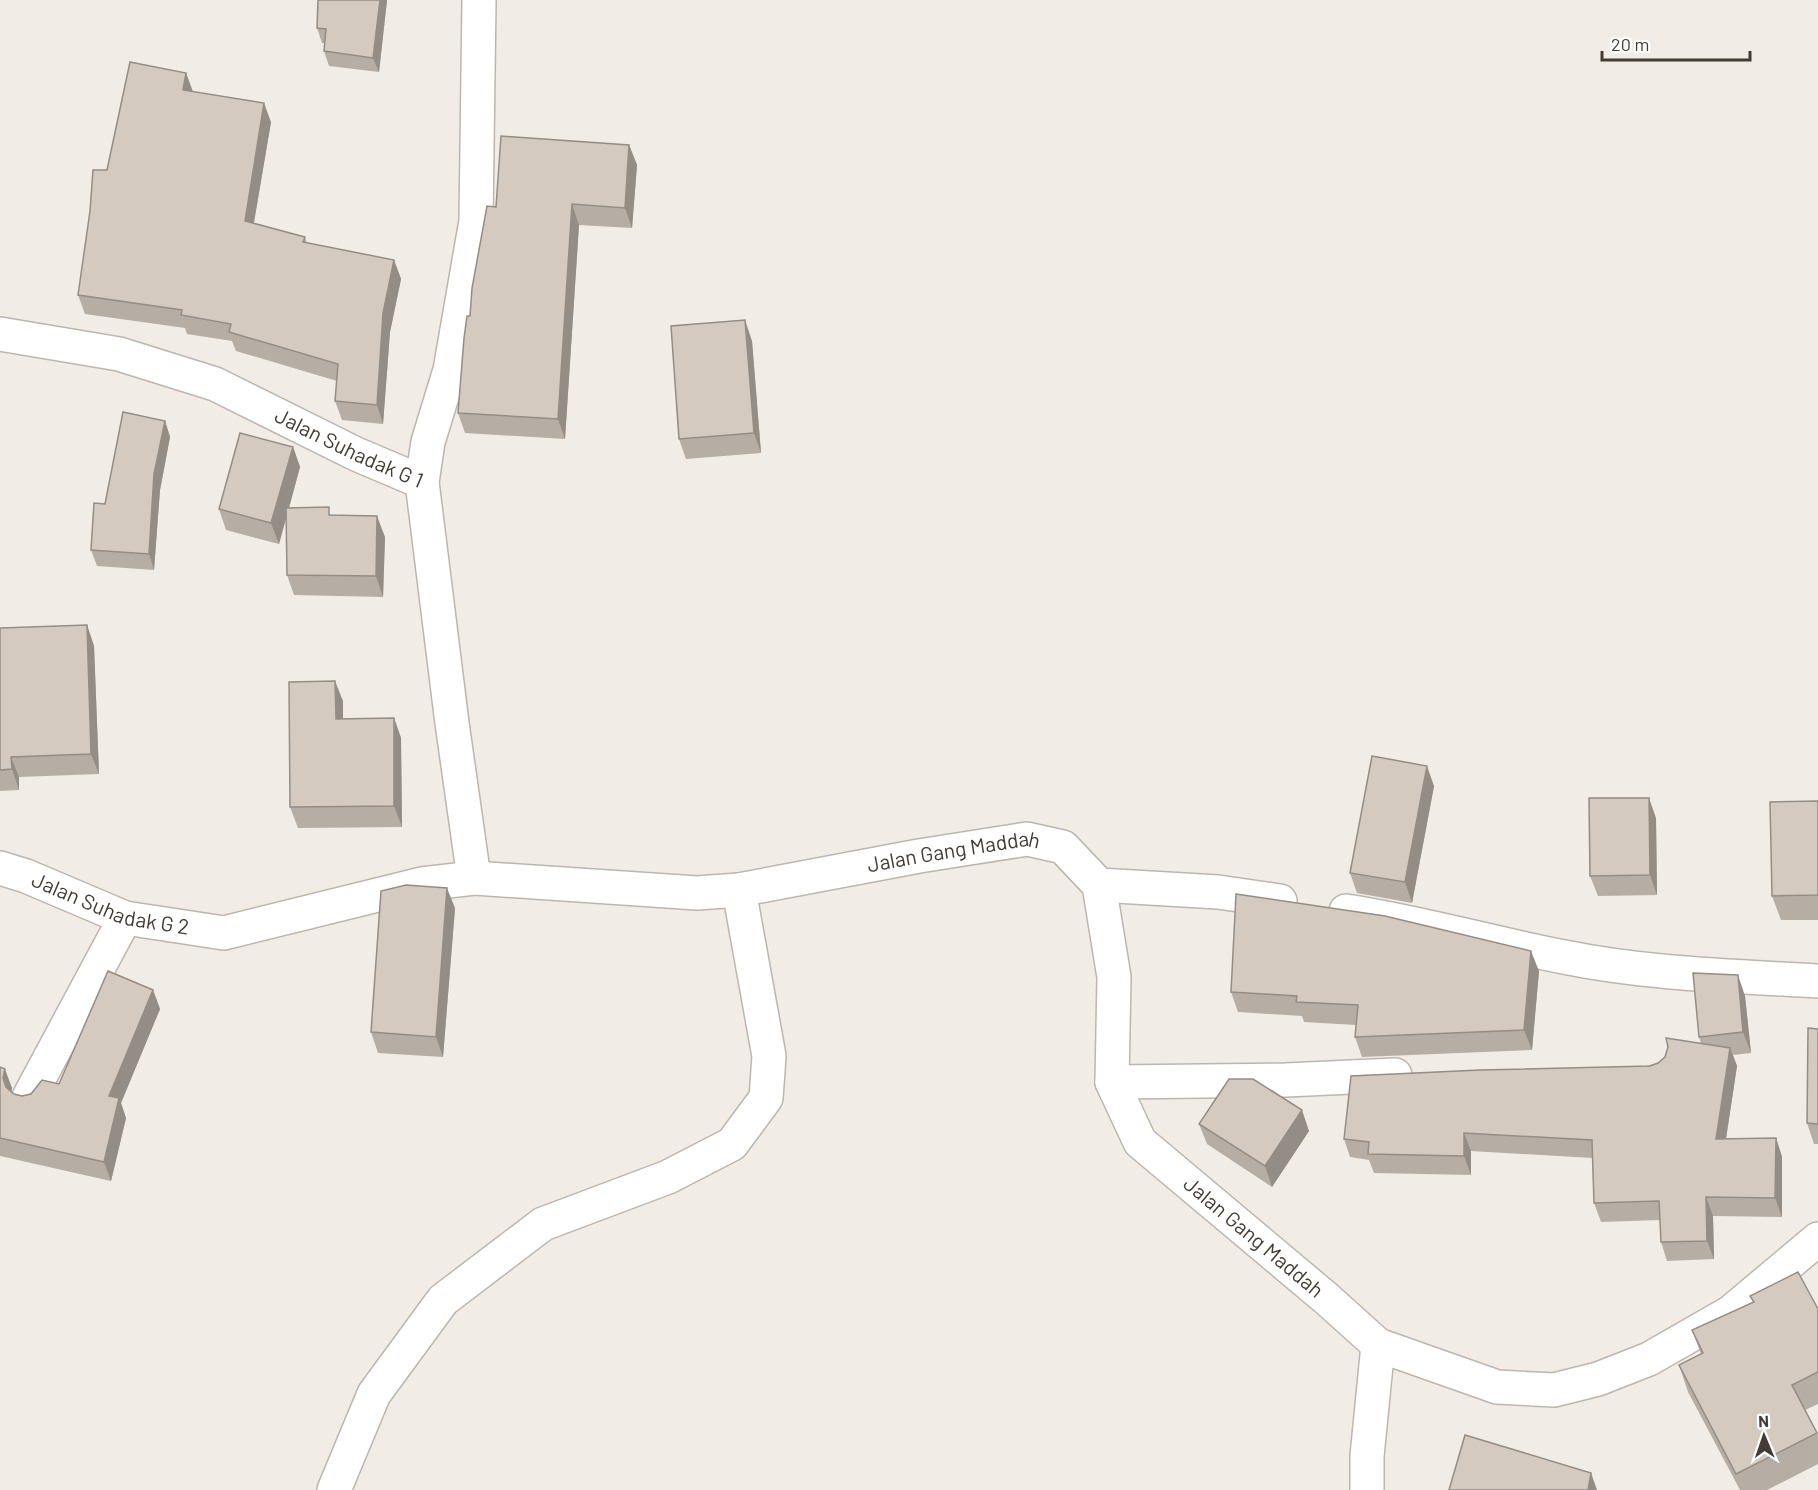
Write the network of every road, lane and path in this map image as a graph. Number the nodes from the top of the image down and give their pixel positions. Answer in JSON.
{"nodes":[{"id":1,"x":479,"y":0,"type":"edge"},
{"id":2,"x":0,"y":334,"type":"edge"},
{"id":3,"x":422,"y":482,"type":"junction"},
{"id":4,"x":0,"y":868,"type":"edge"},
{"id":5,"x":474,"y":878,"type":"junction"},
{"id":6,"x":1099,"y":885,"type":"junction"},
{"id":7,"x":739,"y":890,"type":"junction"},
{"id":8,"x":125,"y":918,"type":"junction"},
{"id":9,"x":224,"y":933,"type":"joint"},
{"id":10,"x":1818,"y":981,"type":"edge"},
{"id":11,"x":1427,"y":1073,"type":"edge"},
{"id":12,"x":1112,"y":1082,"type":"junction"},
{"id":13,"x":29,"y":1097,"type":"edge"},
{"id":14,"x":1818,"y":1239,"type":"edge"},
{"id":15,"x":1378,"y":1346,"type":"junction"},
{"id":16,"x":334,"y":1490,"type":"edge"},
{"id":17,"x":1367,"y":1490,"type":"edge"}],
"edges":[{"from":1,"to":3,"type":"street"},
{"from":2,"to":3,"type":"street","name":"Jalan Suhadak G 1"},
{"from":3,"to":5,"type":"street","name":"Jalan Suhadak G 1"},
{"from":4,"to":8,"type":"street","name":"Jalan Suhadak G 2"},
{"from":5,"to":7,"type":"street","name":"Jalan Gang Maddah"},
{"from":5,"to":9,"type":"street","name":"Jalan Gang Maddah"},
{"from":6,"to":7,"type":"street","name":"Jalan Gang Maddah"},
{"from":6,"to":10,"type":"street"},
{"from":6,"to":12,"type":"street","name":"Jalan Gang Maddah"},
{"from":7,"to":16,"type":"street"},
{"from":8,"to":9,"type":"street","name":"Jalan Suhadak G 2"},
{"from":8,"to":13,"type":"street"},
{"from":11,"to":12,"type":"street"},
{"from":12,"to":15,"type":"street","name":"Jalan Gang Maddah"},
{"from":14,"to":15,"type":"street","name":"Jalan Gang Maddah"},
{"from":15,"to":17,"type":"street"}]}
